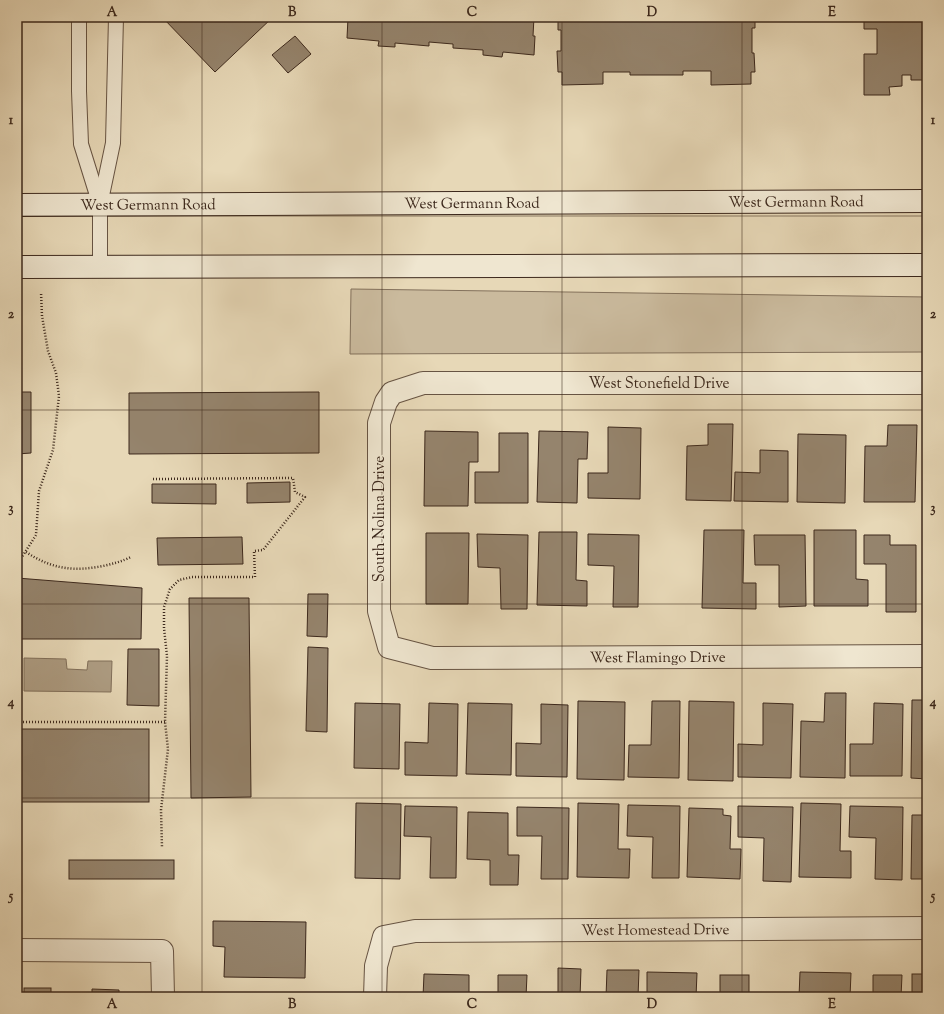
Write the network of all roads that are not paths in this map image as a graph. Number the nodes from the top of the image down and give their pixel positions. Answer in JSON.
{"nodes":[{"id":1,"x":79,"y":17,"type":"edge"},
{"id":2,"x":116,"y":17,"type":"edge"},
{"id":3,"x":927,"y":201,"type":"edge"},
{"id":4,"x":17,"y":205,"type":"edge"},
{"id":5,"x":100,"y":205,"type":"junction"},
{"id":6,"x":927,"y":264,"type":"edge"},
{"id":7,"x":17,"y":267,"type":"edge"},
{"id":8,"x":100,"y":267,"type":"junction"},
{"id":9,"x":927,"y":383,"type":"edge"},
{"id":10,"x":392,"y":393,"type":"joint"},
{"id":11,"x":389,"y":647,"type":"joint"},
{"id":12,"x":927,"y":656,"type":"edge"},
{"id":13,"x":927,"y":928,"type":"edge"},
{"id":14,"x":17,"y":950,"type":"edge"},
{"id":15,"x":163,"y":997,"type":"edge"},
{"id":16,"x":375,"y":997,"type":"edge"}],
"edges":[{"from":1,"to":5,"type":"lane"},
{"from":2,"to":5,"type":"lane"},
{"from":3,"to":5,"type":"street","name":"West Germann Road"},
{"from":4,"to":5,"type":"street","name":"West Germann Road"},
{"from":5,"to":8,"type":"lane"},
{"from":6,"to":8,"type":"street"},
{"from":7,"to":8,"type":"street"},
{"from":9,"to":10,"type":"street","name":"West Stonefield Drive"},
{"from":10,"to":11,"type":"street","name":"South Nolina Drive"},
{"from":11,"to":12,"type":"street","name":"West Flamingo Drive"},
{"from":13,"to":16,"type":"street","name":"West Homestead Drive"},
{"from":14,"to":15,"type":"street"}]}
